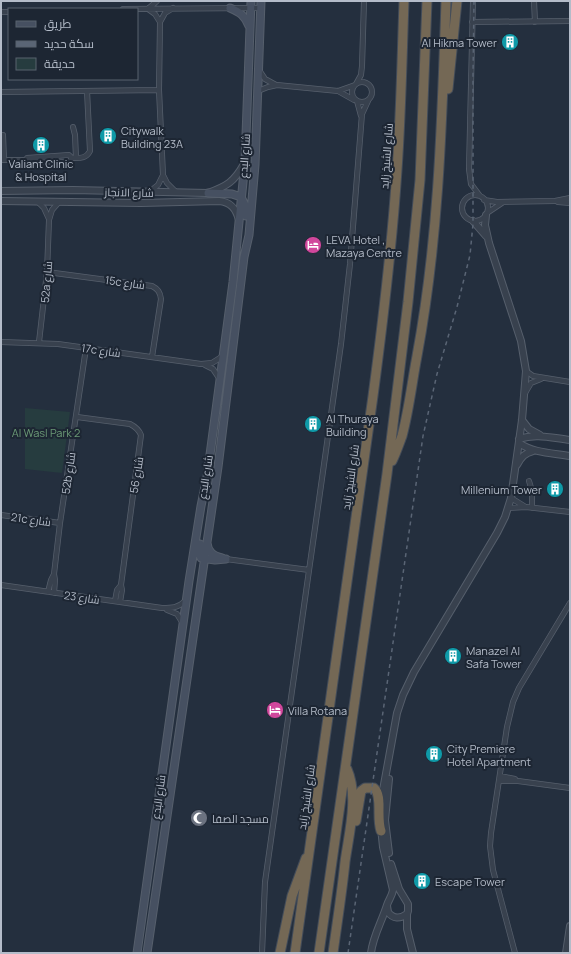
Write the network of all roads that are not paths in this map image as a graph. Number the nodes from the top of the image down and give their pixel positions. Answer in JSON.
{"nodes":[{"id":1,"x":156,"y":1,"type":"edge"},
{"id":2,"x":364,"y":1,"type":"edge"},
{"id":3,"x":404,"y":1,"type":"edge"},
{"id":4,"x":427,"y":1,"type":"edge"},
{"id":5,"x":446,"y":1,"type":"edge"},
{"id":6,"x":457,"y":1,"type":"edge"},
{"id":7,"x":473,"y":1,"type":"edge"},
{"id":8,"x":534,"y":1,"type":"edge"},
{"id":9,"x":251,"y":5,"type":"edge"},
{"id":10,"x":261,"y":5,"type":"edge"},
{"id":11,"x":138,"y":8,"type":"edge"},
{"id":12,"x":147,"y":8,"type":"junction"},
{"id":13,"x":172,"y":8,"type":"junction"},
{"id":14,"x":230,"y":8,"type":"junction"},
{"id":15,"x":570,"y":21,"type":"edge"},
{"id":16,"x":160,"y":22,"type":"junction"},
{"id":17,"x":472,"y":22,"type":"junction"},
{"id":18,"x":535,"y":22,"type":"junction"},
{"id":19,"x":250,"y":28,"type":"junction"},
{"id":20,"x":259,"y":70,"type":"junction"},
{"id":21,"x":277,"y":85,"type":"junction"},
{"id":22,"x":355,"y":85,"type":"junction"},
{"id":23,"x":159,"y":90,"type":"junction"},
{"id":24,"x":87,"y":91,"type":"junction"},
{"id":25,"x":258,"y":91,"type":"junction"},
{"id":26,"x":338,"y":91,"type":"junction"},
{"id":27,"x":1,"y":92,"type":"edge"},
{"id":28,"x":356,"y":100,"type":"junction"},
{"id":29,"x":368,"y":101,"type":"junction"},
{"id":30,"x":442,"y":122,"type":"junction"},
{"id":31,"x":362,"y":124,"type":"junction"},
{"id":32,"x":73,"y":127,"type":"dead end"},
{"id":33,"x":3,"y":135,"type":"dead end"},
{"id":34,"x":74,"y":158,"type":"junction"},
{"id":35,"x":3,"y":160,"type":"edge"},
{"id":36,"x":245,"y":162,"type":"junction"},
{"id":37,"x":163,"y":175,"type":"junction"},
{"id":38,"x":1,"y":191,"type":"edge"},
{"id":39,"x":149,"y":192,"type":"junction"},
{"id":40,"x":176,"y":192,"type":"junction"},
{"id":41,"x":208,"y":193,"type":"junction"},
{"id":42,"x":241,"y":197,"type":"junction"},
{"id":43,"x":482,"y":198,"type":"junction"},
{"id":44,"x":570,"y":198,"type":"edge"},
{"id":45,"x":1,"y":201,"type":"edge"},
{"id":46,"x":555,"y":201,"type":"junction"},
{"id":47,"x":37,"y":202,"type":"junction"},
{"id":48,"x":59,"y":202,"type":"junction"},
{"id":49,"x":505,"y":202,"type":"junction"},
{"id":50,"x":570,"y":203,"type":"edge"},
{"id":51,"x":486,"y":214,"type":"junction"},
{"id":52,"x":49,"y":220,"type":"junction"},
{"id":53,"x":239,"y":221,"type":"junction"},
{"id":54,"x":473,"y":221,"type":"junction"},
{"id":55,"x":489,"y":243,"type":"junction"},
{"id":56,"x":244,"y":256,"type":"junction"},
{"id":57,"x":47,"y":272,"type":"junction"},
{"id":58,"x":1,"y":342,"type":"edge"},
{"id":59,"x":39,"y":342,"type":"junction"},
{"id":60,"x":86,"y":348,"type":"junction"},
{"id":61,"x":223,"y":356,"type":"junction"},
{"id":62,"x":152,"y":357,"type":"junction"},
{"id":63,"x":202,"y":364,"type":"junction"},
{"id":64,"x":526,"y":371,"type":"junction"},
{"id":65,"x":219,"y":378,"type":"junction"},
{"id":66,"x":545,"y":378,"type":"junction"},
{"id":67,"x":570,"y":382,"type":"edge"},
{"id":68,"x":525,"y":393,"type":"junction"},
{"id":69,"x":76,"y":417,"type":"junction"},
{"id":70,"x":522,"y":420,"type":"junction"},
{"id":71,"x":541,"y":435,"type":"junction"},
{"id":72,"x":570,"y":440,"type":"edge"},
{"id":73,"x":519,"y":441,"type":"junction"},
{"id":74,"x":535,"y":450,"type":"junction"},
{"id":75,"x":568,"y":455,"type":"edge"},
{"id":76,"x":516,"y":468,"type":"junction"},
{"id":77,"x":387,"y":474,"type":"junction"},
{"id":78,"x":529,"y":480,"type":"dead end"},
{"id":79,"x":511,"y":498,"type":"junction"},
{"id":80,"x":201,"y":506,"type":"junction"},
{"id":81,"x":526,"y":507,"type":"junction"},
{"id":82,"x":508,"y":508,"type":"junction"},
{"id":83,"x":532,"y":508,"type":"junction"},
{"id":84,"x":570,"y":512,"type":"edge"},
{"id":85,"x":1,"y":515,"type":"edge"},
{"id":86,"x":60,"y":523,"type":"junction"},
{"id":87,"x":207,"y":542,"type":"junction"},
{"id":88,"x":226,"y":559,"type":"junction"},
{"id":89,"x":204,"y":560,"type":"junction"},
{"id":90,"x":309,"y":570,"type":"junction"},
{"id":91,"x":54,"y":574,"type":"junction"},
{"id":92,"x":1,"y":585,"type":"edge"},
{"id":93,"x":121,"y":585,"type":"junction"},
{"id":94,"x":48,"y":592,"type":"junction"},
{"id":95,"x":54,"y":593,"type":"junction"},
{"id":96,"x":187,"y":599,"type":"junction"},
{"id":97,"x":115,"y":601,"type":"junction"},
{"id":98,"x":120,"y":602,"type":"junction"},
{"id":99,"x":570,"y":603,"type":"edge"},
{"id":100,"x":162,"y":608,"type":"junction"},
{"id":101,"x":184,"y":625,"type":"junction"},
{"id":102,"x":393,"y":738,"type":"junction"},
{"id":103,"x":346,"y":767,"type":"junction"},
{"id":104,"x":500,"y":778,"type":"junction"},
{"id":105,"x":570,"y":788,"type":"edge"},
{"id":106,"x":156,"y":817,"type":"junction"},
{"id":107,"x":381,"y":831,"type":"junction"},
{"id":108,"x":310,"y":850,"type":"junction"},
{"id":109,"x":161,"y":851,"type":"junction"},
{"id":110,"x":345,"y":873,"type":"junction"},
{"id":111,"x":391,"y":898,"type":"junction"},
{"id":112,"x":404,"y":898,"type":"junction"},
{"id":113,"x":387,"y":906,"type":"junction"},
{"id":114,"x":407,"y":914,"type":"junction"},
{"id":115,"x":395,"y":917,"type":"junction"},
{"id":116,"x":570,"y":926,"type":"edge"},
{"id":117,"x":379,"y":927,"type":"junction"},
{"id":118,"x":408,"y":934,"type":"junction"},
{"id":119,"x":137,"y":953,"type":"edge"},
{"id":120,"x":147,"y":953,"type":"edge"},
{"id":121,"x":262,"y":953,"type":"edge"},
{"id":122,"x":280,"y":953,"type":"edge"},
{"id":123,"x":295,"y":953,"type":"edge"},
{"id":124,"x":319,"y":953,"type":"edge"},
{"id":125,"x":333,"y":953,"type":"edge"},
{"id":126,"x":371,"y":953,"type":"edge"},
{"id":127,"x":413,"y":953,"type":"edge"},
{"id":128,"x":515,"y":953,"type":"edge"},
{"id":129,"x":566,"y":953,"type":"edge"}],
"edges":[{"from":1,"to":12,"type":"street"},
{"from":2,"to":22,"type":"street"},
{"from":3,"to":108,"type":"highway","name":"شارع الشيخ زايد"},
{"from":4,"to":77,"type":"highway"},
{"from":5,"to":30,"type":"highway"},
{"from":6,"to":30,"type":"highway"},
{"from":7,"to":17,"type":"street"},
{"from":8,"to":18,"type":"street"},
{"from":9,"to":10,"type":"street"},
{"from":9,"to":14,"type":"street"},
{"from":9,"to":19,"type":"main road","name":"شارع البدع"},
{"from":10,"to":20,"type":"main road","name":"شارع البدع"},
{"from":11,"to":12,"type":"street"},
{"from":12,"to":13,"type":"street"},
{"from":12,"to":16,"type":"street"},
{"from":13,"to":14,"type":"street"},
{"from":13,"to":16,"type":"street"},
{"from":14,"to":19,"type":"main road"},
{"from":15,"to":18,"type":"street"},
{"from":16,"to":23,"type":"street"},
{"from":17,"to":18,"type":"street"},
{"from":17,"to":43,"type":"street"},
{"from":19,"to":36,"type":"main road","name":"شارع البدع"},
{"from":20,"to":21,"type":"street"},
{"from":20,"to":25,"type":"main road","name":"شارع البدع"},
{"from":21,"to":25,"type":"street"},
{"from":21,"to":26,"type":"street"},
{"from":22,"to":26,"type":"street"},
{"from":22,"to":28,"type":"street"},
{"from":22,"to":29,"type":"street"},
{"from":23,"to":24,"type":"street"},
{"from":23,"to":37,"type":"street"},
{"from":24,"to":27,"type":"street"},
{"from":24,"to":34,"type":"street"},
{"from":25,"to":56,"type":"main road","name":"شارع البدع"},
{"from":26,"to":28,"type":"street"},
{"from":28,"to":29,"type":"street"},
{"from":28,"to":31,"type":"street"},
{"from":29,"to":31,"type":"street"},
{"from":30,"to":77,"type":"highway"},
{"from":31,"to":90,"type":"street"},
{"from":32,"to":34,"type":"street"},
{"from":33,"to":35,"type":"street"},
{"from":34,"to":35,"type":"street"},
{"from":36,"to":41,"type":"street","name":"شارع الانجاز"},
{"from":36,"to":42,"type":"main road","name":"شارع البدع"},
{"from":37,"to":39,"type":"street"},
{"from":37,"to":40,"type":"street"},
{"from":38,"to":39,"type":"street","name":"شارع الانجاز"},
{"from":39,"to":40,"type":"street","name":"شارع الانجاز"},
{"from":40,"to":41,"type":"street","name":"شارع الانجاز"},
{"from":41,"to":42,"type":"main road"},
{"from":42,"to":53,"type":"main road","name":"شارع البدع"},
{"from":42,"to":56,"type":"main road"},
{"from":43,"to":49,"type":"street"},
{"from":43,"to":51,"type":"street"},
{"from":43,"to":54,"type":"street"},
{"from":44,"to":46,"type":"street"},
{"from":45,"to":47,"type":"street","name":"شارع الانجاز"},
{"from":46,"to":49,"type":"street"},
{"from":46,"to":50,"type":"street"},
{"from":47,"to":48,"type":"street","name":"شارع الانجاز"},
{"from":47,"to":52,"type":"street"},
{"from":48,"to":52,"type":"street","name":"52a شارع"},
{"from":48,"to":53,"type":"street","name":"شارع الانجاز"},
{"from":49,"to":51,"type":"street"},
{"from":51,"to":54,"type":"street"},
{"from":51,"to":55,"type":"street"},
{"from":52,"to":57,"type":"street","name":"52a شارع"},
{"from":53,"to":61,"type":"main road","name":"شارع البدع"},
{"from":54,"to":55,"type":"street"},
{"from":55,"to":64,"type":"street"},
{"from":56,"to":87,"type":"main road","name":"شارع البدع"},
{"from":57,"to":59,"type":"street","name":"52a شارع"},
{"from":57,"to":62,"type":"street","name":"15c شارع"},
{"from":58,"to":59,"type":"street","name":"17c شارع"},
{"from":59,"to":60,"type":"street","name":"17c شارع"},
{"from":60,"to":62,"type":"street","name":"17c شارع"},
{"from":60,"to":69,"type":"street","name":"52b شارع"},
{"from":61,"to":63,"type":"street","name":"17c شارع"},
{"from":61,"to":65,"type":"main road","name":"شارع البدع"},
{"from":62,"to":63,"type":"street","name":"17c شارع"},
{"from":63,"to":65,"type":"street","name":"17c شارع"},
{"from":64,"to":66,"type":"street"},
{"from":64,"to":68,"type":"street"},
{"from":65,"to":80,"type":"main road","name":"شارع البدع"},
{"from":66,"to":67,"type":"street"},
{"from":66,"to":68,"type":"street"},
{"from":68,"to":70,"type":"street"},
{"from":69,"to":86,"type":"street","name":"52b شارع"},
{"from":69,"to":93,"type":"street","name":"شارع 56"},
{"from":70,"to":71,"type":"street"},
{"from":70,"to":73,"type":"street"},
{"from":71,"to":72,"type":"street"},
{"from":71,"to":73,"type":"street"},
{"from":73,"to":74,"type":"street"},
{"from":73,"to":76,"type":"street"},
{"from":74,"to":75,"type":"street"},
{"from":74,"to":76,"type":"street"},
{"from":76,"to":79,"type":"street"},
{"from":77,"to":103,"type":"highway"},
{"from":78,"to":83,"type":"street"},
{"from":79,"to":81,"type":"street"},
{"from":79,"to":82,"type":"street"},
{"from":80,"to":89,"type":"main road"},
{"from":80,"to":96,"type":"main road","name":"شارع البدع"},
{"from":81,"to":82,"type":"street"},
{"from":81,"to":83,"type":"street"},
{"from":82,"to":102,"type":"street"},
{"from":83,"to":84,"type":"street"},
{"from":85,"to":86,"type":"street","name":"21c شارع"},
{"from":86,"to":91,"type":"street","name":"52b شارع"},
{"from":87,"to":88,"type":"main road"},
{"from":87,"to":89,"type":"main road","name":"شارع البدع"},
{"from":88,"to":89,"type":"main road"},
{"from":88,"to":90,"type":"street"},
{"from":89,"to":109,"type":"main road","name":"شارع البدع"},
{"from":90,"to":121,"type":"street"},
{"from":91,"to":94,"type":"street","name":"52b شارع"},
{"from":91,"to":95,"type":"street","name":"52b شارع"},
{"from":92,"to":94,"type":"street","name":"شارع 23"},
{"from":93,"to":97,"type":"street","name":"شارع 56"},
{"from":93,"to":98,"type":"street","name":"شارع 56"},
{"from":94,"to":95,"type":"street","name":"شارع 23"},
{"from":95,"to":97,"type":"street","name":"شارع 23"},
{"from":96,"to":100,"type":"street","name":"شارع 23"},
{"from":96,"to":101,"type":"main road","name":"شارع البدع"},
{"from":97,"to":98,"type":"street","name":"شارع 23"},
{"from":98,"to":100,"type":"street","name":"شارع 23"},
{"from":99,"to":104,"type":"street"},
{"from":100,"to":101,"type":"street","name":"شارع 23"},
{"from":101,"to":106,"type":"main road","name":"شارع البدع"},
{"from":102,"to":107,"type":"street"},
{"from":102,"to":112,"type":"street"},
{"from":103,"to":110,"type":"highway"},
{"from":103,"to":124,"type":"highway"},
{"from":104,"to":105,"type":"street"},
{"from":104,"to":128,"type":"street"},
{"from":106,"to":109,"type":"main road"},
{"from":106,"to":119,"type":"main road","name":"شارع البدع"},
{"from":107,"to":110,"type":"highway"},
{"from":107,"to":111,"type":"street"},
{"from":108,"to":122,"type":"highway"},
{"from":108,"to":123,"type":"highway","name":"شارع الشيخ زايد"},
{"from":109,"to":120,"type":"main road","name":"شارع البدع"},
{"from":110,"to":125,"type":"highway"},
{"from":111,"to":112,"type":"street"},
{"from":111,"to":113,"type":"street"},
{"from":112,"to":114,"type":"street"},
{"from":113,"to":115,"type":"street"},
{"from":113,"to":117,"type":"street"},
{"from":114,"to":115,"type":"street"},
{"from":114,"to":118,"type":"street"},
{"from":115,"to":117,"type":"street"},
{"from":115,"to":118,"type":"street"},
{"from":116,"to":129,"type":"street"},
{"from":117,"to":126,"type":"street"},
{"from":118,"to":127,"type":"street"}]}
